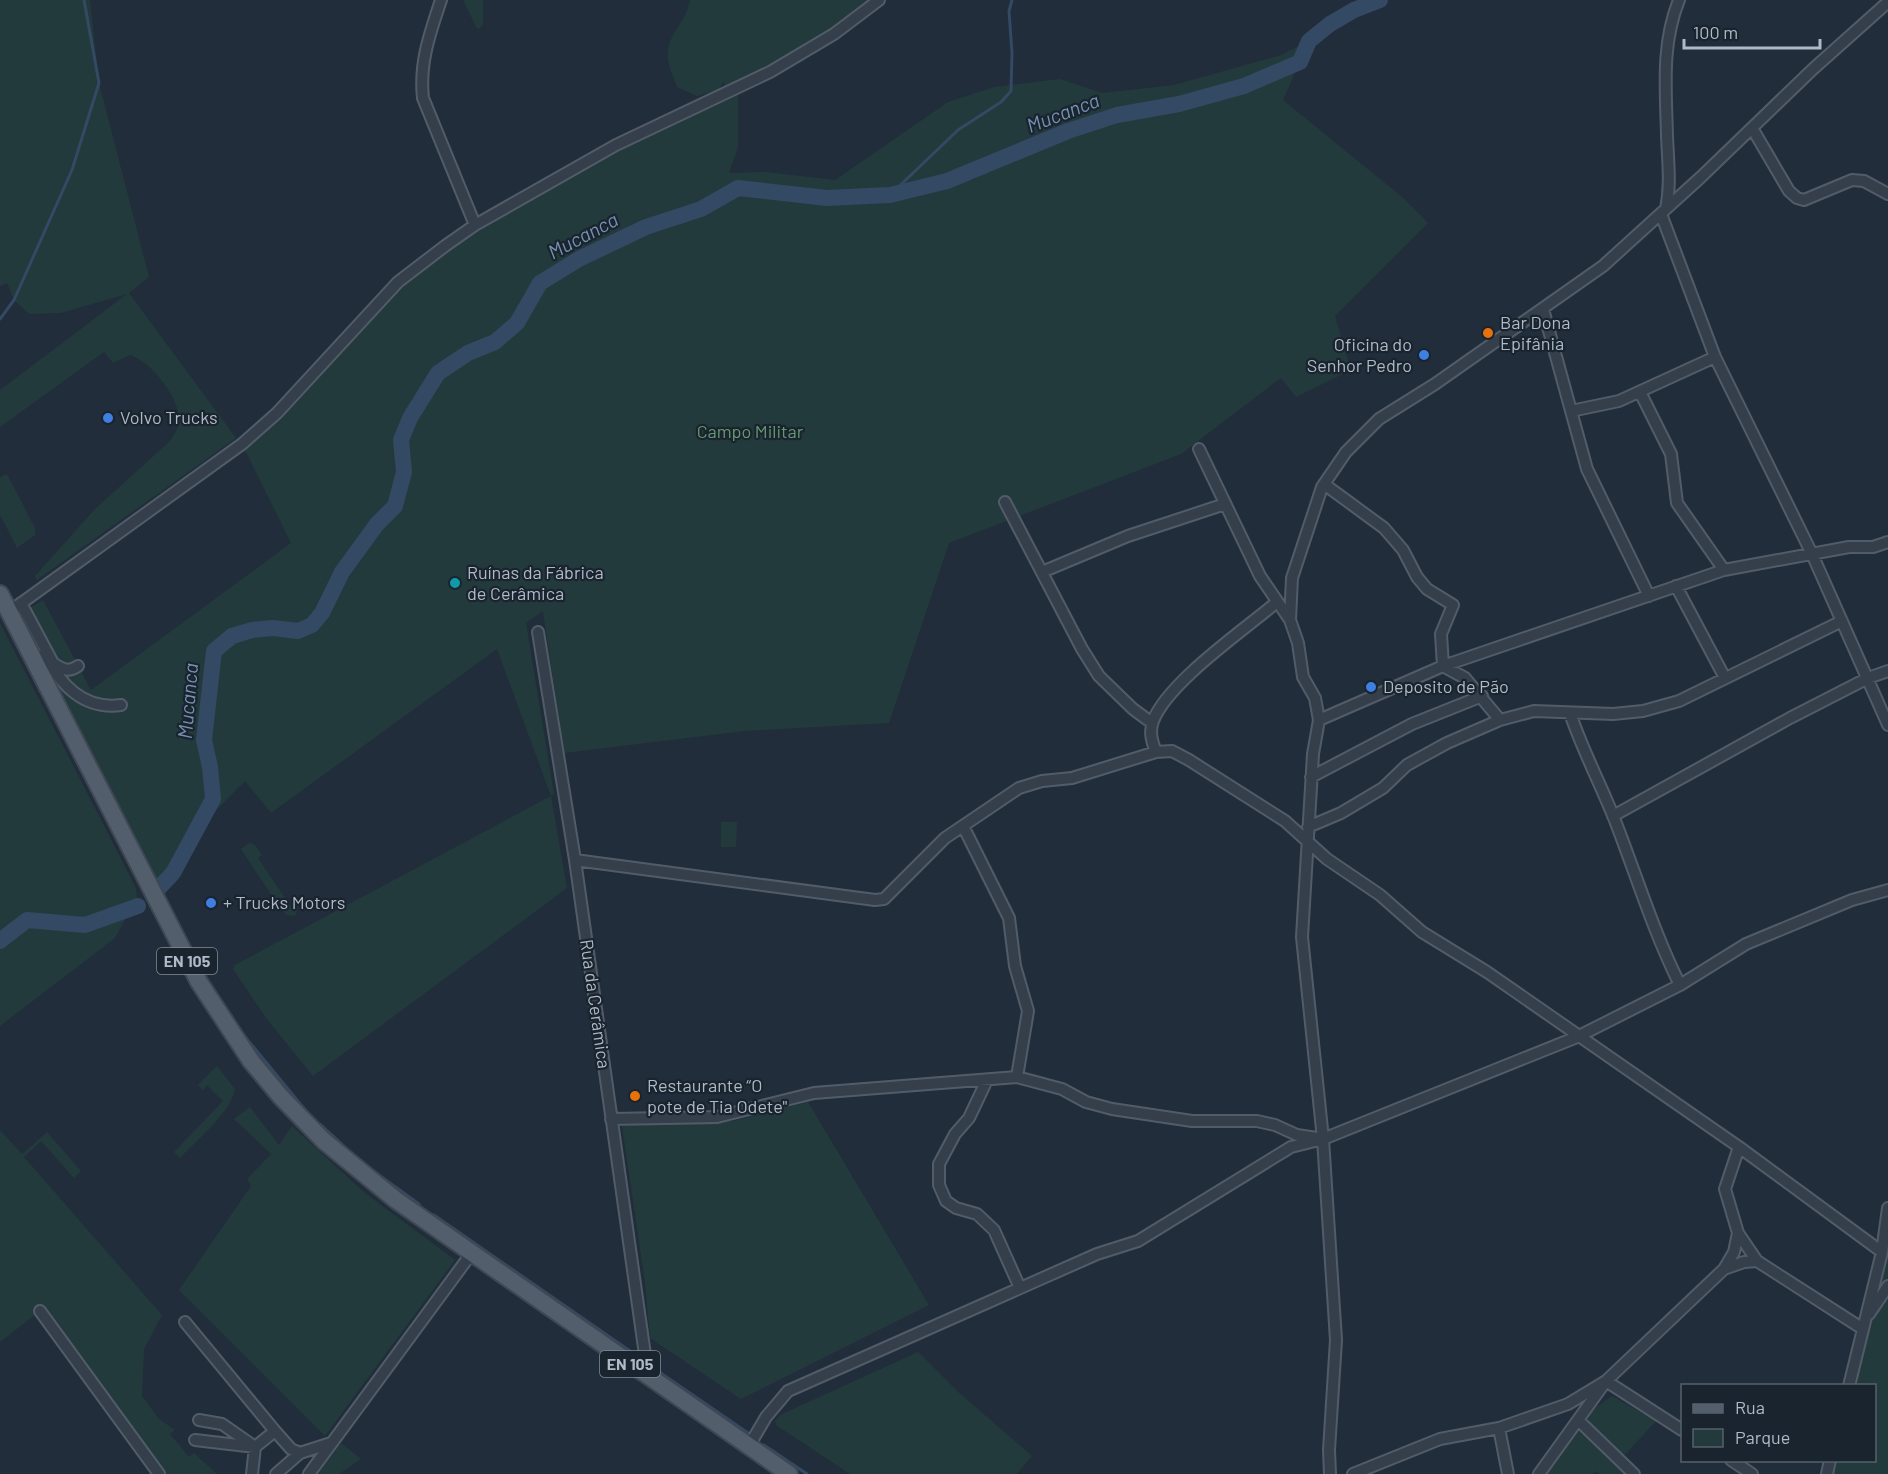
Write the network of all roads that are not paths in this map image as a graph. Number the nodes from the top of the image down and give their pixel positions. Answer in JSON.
{"nodes":[{"id":1,"x":441,"y":0,"type":"edge"},
{"id":2,"x":879,"y":0,"type":"edge"},
{"id":3,"x":1679,"y":0,"type":"edge"},
{"id":4,"x":1888,"y":4,"type":"edge"},
{"id":5,"x":1752,"y":128,"type":"junction"},
{"id":6,"x":1888,"y":194,"type":"edge"},
{"id":7,"x":1663,"y":211,"type":"junction"},
{"id":8,"x":475,"y":225,"type":"junction"},
{"id":9,"x":1543,"y":309,"type":"junction"},
{"id":10,"x":1715,"y":357,"type":"junction"},
{"id":11,"x":1640,"y":392,"type":"junction"},
{"id":12,"x":1571,"y":411,"type":"junction"},
{"id":13,"x":1199,"y":449,"type":"dead end"},
{"id":14,"x":1324,"y":484,"type":"junction"},
{"id":15,"x":1005,"y":502,"type":"dead end"},
{"id":16,"x":1225,"y":504,"type":"junction"},
{"id":17,"x":1888,"y":542,"type":"edge"},
{"id":18,"x":1812,"y":555,"type":"junction"},
{"id":19,"x":1724,"y":570,"type":"junction"},
{"id":20,"x":1042,"y":572,"type":"junction"},
{"id":21,"x":1676,"y":586,"type":"junction"},
{"id":22,"x":0,"y":594,"type":"edge"},
{"id":23,"x":1649,"y":596,"type":"junction"},
{"id":24,"x":1277,"y":602,"type":"junction"},
{"id":25,"x":15,"y":608,"type":"junction"},
{"id":26,"x":1290,"y":620,"type":"junction"},
{"id":27,"x":1842,"y":621,"type":"junction"},
{"id":28,"x":538,"y":632,"type":"dead end"},
{"id":29,"x":45,"y":652,"type":"junction"},
{"id":30,"x":78,"y":666,"type":"dead end"},
{"id":31,"x":1443,"y":666,"type":"junction"},
{"id":32,"x":1888,"y":671,"type":"edge"},
{"id":33,"x":1725,"y":678,"type":"junction"},
{"id":34,"x":1868,"y":678,"type":"junction"},
{"id":35,"x":1482,"y":696,"type":"junction"},
{"id":36,"x":122,"y":705,"type":"dead end"},
{"id":37,"x":1570,"y":713,"type":"junction"},
{"id":38,"x":1319,"y":720,"type":"junction"},
{"id":39,"x":1500,"y":720,"type":"junction"},
{"id":40,"x":1152,"y":723,"type":"junction"},
{"id":41,"x":1888,"y":725,"type":"edge"},
{"id":42,"x":1156,"y":752,"type":"junction"},
{"id":43,"x":1311,"y":777,"type":"junction"},
{"id":44,"x":1613,"y":816,"type":"junction"},
{"id":45,"x":963,"y":826,"type":"junction"},
{"id":46,"x":1308,"y":827,"type":"junction"},
{"id":47,"x":1307,"y":841,"type":"junction"},
{"id":48,"x":575,"y":860,"type":"junction"},
{"id":49,"x":1888,"y":890,"type":"edge"},
{"id":50,"x":1680,"y":985,"type":"junction"},
{"id":51,"x":1577,"y":1037,"type":"junction"},
{"id":52,"x":1017,"y":1077,"type":"junction"},
{"id":53,"x":987,"y":1080,"type":"junction"},
{"id":54,"x":611,"y":1119,"type":"junction"},
{"id":55,"x":1323,"y":1139,"type":"junction"},
{"id":56,"x":1739,"y":1147,"type":"junction"},
{"id":57,"x":1888,"y":1209,"type":"edge"},
{"id":58,"x":1738,"y":1233,"type":"junction"},
{"id":59,"x":1882,"y":1252,"type":"junction"},
{"id":60,"x":471,"y":1254,"type":"junction"},
{"id":61,"x":1757,"y":1261,"type":"junction"},
{"id":62,"x":1724,"y":1269,"type":"junction"},
{"id":63,"x":1888,"y":1286,"type":"edge"},
{"id":64,"x":1020,"y":1288,"type":"junction"},
{"id":65,"x":40,"y":1311,"type":"dead end"},
{"id":66,"x":185,"y":1322,"type":"dead end"},
{"id":67,"x":1864,"y":1324,"type":"junction"},
{"id":68,"x":648,"y":1376,"type":"junction"},
{"id":69,"x":1606,"y":1382,"type":"junction"},
{"id":70,"x":1849,"y":1384,"type":"edge"},
{"id":71,"x":200,"y":1419,"type":"dead end"},
{"id":72,"x":1578,"y":1420,"type":"junction"},
{"id":73,"x":1499,"y":1428,"type":"junction"},
{"id":74,"x":1681,"y":1429,"type":"edge"},
{"id":75,"x":275,"y":1431,"type":"junction"},
{"id":76,"x":195,"y":1440,"type":"dead end"},
{"id":77,"x":331,"y":1443,"type":"junction"},
{"id":78,"x":749,"y":1446,"type":"junction"},
{"id":79,"x":255,"y":1447,"type":"junction"},
{"id":80,"x":300,"y":1453,"type":"junction"},
{"id":81,"x":1733,"y":1462,"type":"edge"},
{"id":82,"x":159,"y":1474,"type":"edge"},
{"id":83,"x":252,"y":1474,"type":"edge"},
{"id":84,"x":276,"y":1474,"type":"edge"},
{"id":85,"x":309,"y":1474,"type":"edge"},
{"id":86,"x":789,"y":1474,"type":"edge"},
{"id":87,"x":1330,"y":1474,"type":"edge"},
{"id":88,"x":1353,"y":1474,"type":"edge"},
{"id":89,"x":1508,"y":1474,"type":"edge"},
{"id":90,"x":1539,"y":1474,"type":"edge"},
{"id":91,"x":1634,"y":1474,"type":"edge"},
{"id":92,"x":1752,"y":1474,"type":"edge"}],
"edges":[{"from":1,"to":8,"type":"street"},
{"from":2,"to":8,"type":"street"},
{"from":3,"to":7,"type":"street"},
{"from":4,"to":5,"type":"street"},
{"from":5,"to":6,"type":"street"},
{"from":5,"to":7,"type":"street"},
{"from":7,"to":9,"type":"street"},
{"from":7,"to":10,"type":"street"},
{"from":8,"to":25,"type":"street"},
{"from":9,"to":12,"type":"street"},
{"from":9,"to":14,"type":"street"},
{"from":10,"to":11,"type":"street"},
{"from":10,"to":18,"type":"street"},
{"from":11,"to":12,"type":"street"},
{"from":11,"to":19,"type":"street"},
{"from":12,"to":23,"type":"street"},
{"from":13,"to":16,"type":"street"},
{"from":14,"to":26,"type":"street"},
{"from":14,"to":31,"type":"street"},
{"from":15,"to":20,"type":"street"},
{"from":16,"to":20,"type":"street"},
{"from":16,"to":24,"type":"street"},
{"from":17,"to":18,"type":"street"},
{"from":18,"to":19,"type":"street"},
{"from":18,"to":27,"type":"street"},
{"from":19,"to":21,"type":"street"},
{"from":20,"to":40,"type":"street"},
{"from":21,"to":23,"type":"street"},
{"from":21,"to":33,"type":"street"},
{"from":22,"to":25,"type":"main road","number":"EN 105"},
{"from":23,"to":31,"type":"street"},
{"from":24,"to":26,"type":"street"},
{"from":24,"to":40,"type":"street"},
{"from":25,"to":29,"type":"street"},
{"from":25,"to":60,"type":"main road","number":"EN 105"},
{"from":26,"to":38,"type":"street"},
{"from":27,"to":33,"type":"street"},
{"from":27,"to":34,"type":"street"},
{"from":28,"to":48,"type":"street","name":"Rua da Cerâmica"},
{"from":29,"to":30,"type":"street"},
{"from":29,"to":36,"type":"street"},
{"from":31,"to":35,"type":"street"},
{"from":31,"to":38,"type":"street"},
{"from":32,"to":34,"type":"street"},
{"from":33,"to":37,"type":"street"},
{"from":34,"to":41,"type":"street"},
{"from":34,"to":44,"type":"street"},
{"from":35,"to":39,"type":"street"},
{"from":35,"to":43,"type":"street"},
{"from":37,"to":39,"type":"street"},
{"from":37,"to":44,"type":"street"},
{"from":38,"to":43,"type":"street"},
{"from":39,"to":46,"type":"street"},
{"from":40,"to":42,"type":"street"},
{"from":42,"to":45,"type":"street"},
{"from":42,"to":47,"type":"street"},
{"from":43,"to":46,"type":"street"},
{"from":44,"to":50,"type":"street"},
{"from":45,"to":48,"type":"street"},
{"from":45,"to":52,"type":"street"},
{"from":46,"to":47,"type":"street"},
{"from":47,"to":51,"type":"street"},
{"from":47,"to":55,"type":"street"},
{"from":48,"to":54,"type":"street","name":"Rua da Cerâmica"},
{"from":49,"to":50,"type":"street"},
{"from":50,"to":51,"type":"street"},
{"from":51,"to":55,"type":"street"},
{"from":51,"to":56,"type":"street"},
{"from":52,"to":53,"type":"street"},
{"from":52,"to":55,"type":"street"},
{"from":53,"to":54,"type":"street"},
{"from":53,"to":64,"type":"street"},
{"from":54,"to":68,"type":"street","name":"Rua da Cerâmica"},
{"from":55,"to":64,"type":"street"},
{"from":55,"to":87,"type":"street"},
{"from":56,"to":58,"type":"street"},
{"from":56,"to":59,"type":"street"},
{"from":57,"to":59,"type":"street"},
{"from":58,"to":61,"type":"street"},
{"from":58,"to":62,"type":"street"},
{"from":59,"to":67,"type":"street"},
{"from":60,"to":68,"type":"main road","number":"EN 105"},
{"from":60,"to":77,"type":"street"},
{"from":61,"to":62,"type":"street"},
{"from":61,"to":67,"type":"street"},
{"from":62,"to":69,"type":"street"},
{"from":63,"to":67,"type":"street"},
{"from":64,"to":78,"type":"street"},
{"from":65,"to":82,"type":"street"},
{"from":66,"to":75,"type":"street"},
{"from":67,"to":70,"type":"street"},
{"from":68,"to":78,"type":"main road","number":"EN 105"},
{"from":69,"to":72,"type":"street"},
{"from":69,"to":73,"type":"street"},
{"from":69,"to":74,"type":"street"},
{"from":71,"to":79,"type":"street"},
{"from":72,"to":90,"type":"street"},
{"from":72,"to":91,"type":"street"},
{"from":73,"to":88,"type":"street"},
{"from":73,"to":89,"type":"street"},
{"from":75,"to":79,"type":"street"},
{"from":75,"to":80,"type":"street"},
{"from":76,"to":79,"type":"street"},
{"from":77,"to":80,"type":"street"},
{"from":77,"to":85,"type":"street"},
{"from":78,"to":86,"type":"main road","number":"EN 105"},
{"from":79,"to":83,"type":"street"},
{"from":80,"to":84,"type":"street"},
{"from":81,"to":92,"type":"street"}]}
